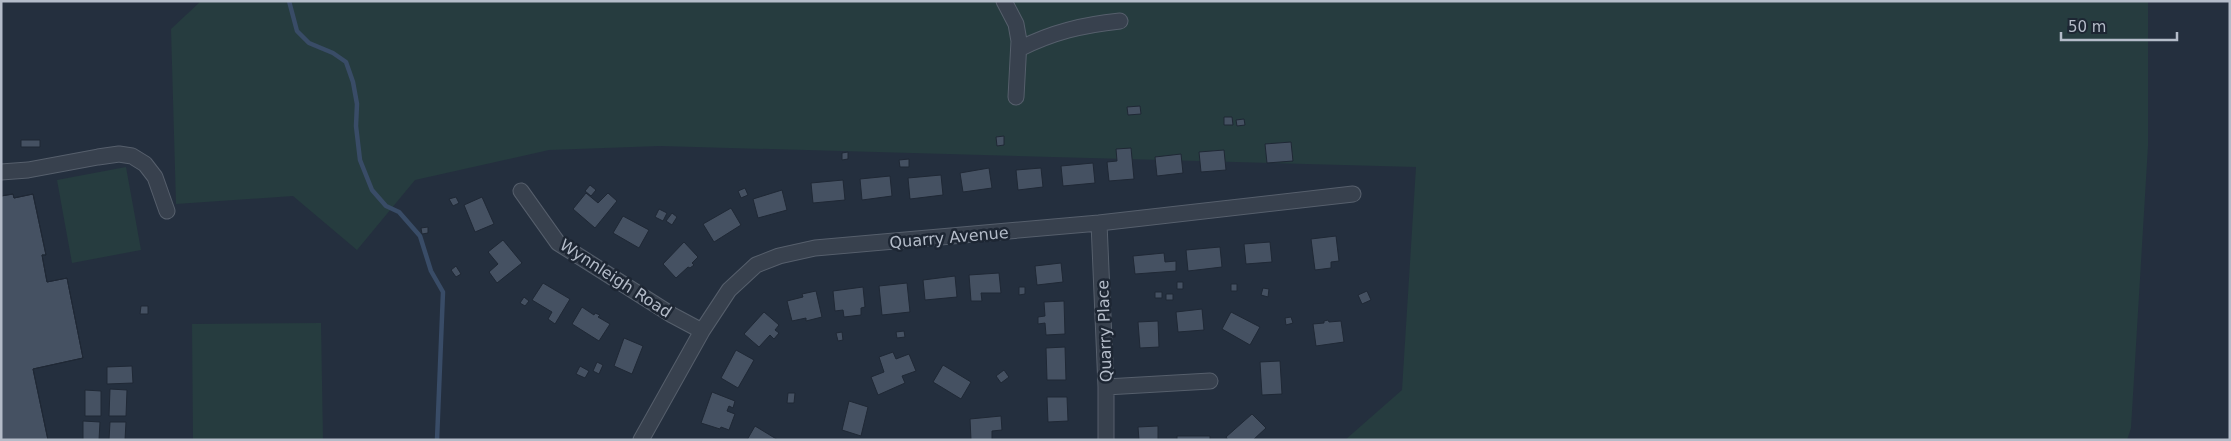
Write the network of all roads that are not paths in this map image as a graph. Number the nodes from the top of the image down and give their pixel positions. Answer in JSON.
{"nodes":[{"id":1,"x":1004,"y":1,"type":"edge"},
{"id":2,"x":1120,"y":21,"type":"dead end"},
{"id":3,"x":1019,"y":49,"type":"junction"},
{"id":4,"x":1016,"y":97,"type":"dead end"},
{"id":5,"x":1,"y":172,"type":"edge"},
{"id":6,"x":521,"y":192,"type":"dead end"},
{"id":7,"x":1353,"y":194,"type":"dead end"},
{"id":8,"x":167,"y":210,"type":"dead end"},
{"id":9,"x":1100,"y":223,"type":"junction"},
{"id":10,"x":702,"y":330,"type":"junction"},
{"id":11,"x":1210,"y":381,"type":"dead end"},
{"id":12,"x":1106,"y":387,"type":"junction"},
{"id":13,"x":642,"y":439,"type":"edge"},
{"id":14,"x":1106,"y":440,"type":"edge"}],
"edges":[{"from":1,"to":3,"type":"street"},
{"from":2,"to":3,"type":"street"},
{"from":3,"to":4,"type":"street"},
{"from":5,"to":8,"type":"street"},
{"from":6,"to":10,"type":"street","name":"Wynnleigh Road"},
{"from":7,"to":9,"type":"street","name":"Quarry Avenue"},
{"from":9,"to":10,"type":"street","name":"Quarry Avenue"},
{"from":9,"to":12,"type":"street","name":"Quarry Place"},
{"from":10,"to":13,"type":"street","name":"Quarry Avenue"},
{"from":11,"to":12,"type":"street"},
{"from":12,"to":14,"type":"street","name":"Quarry Place"}]}
